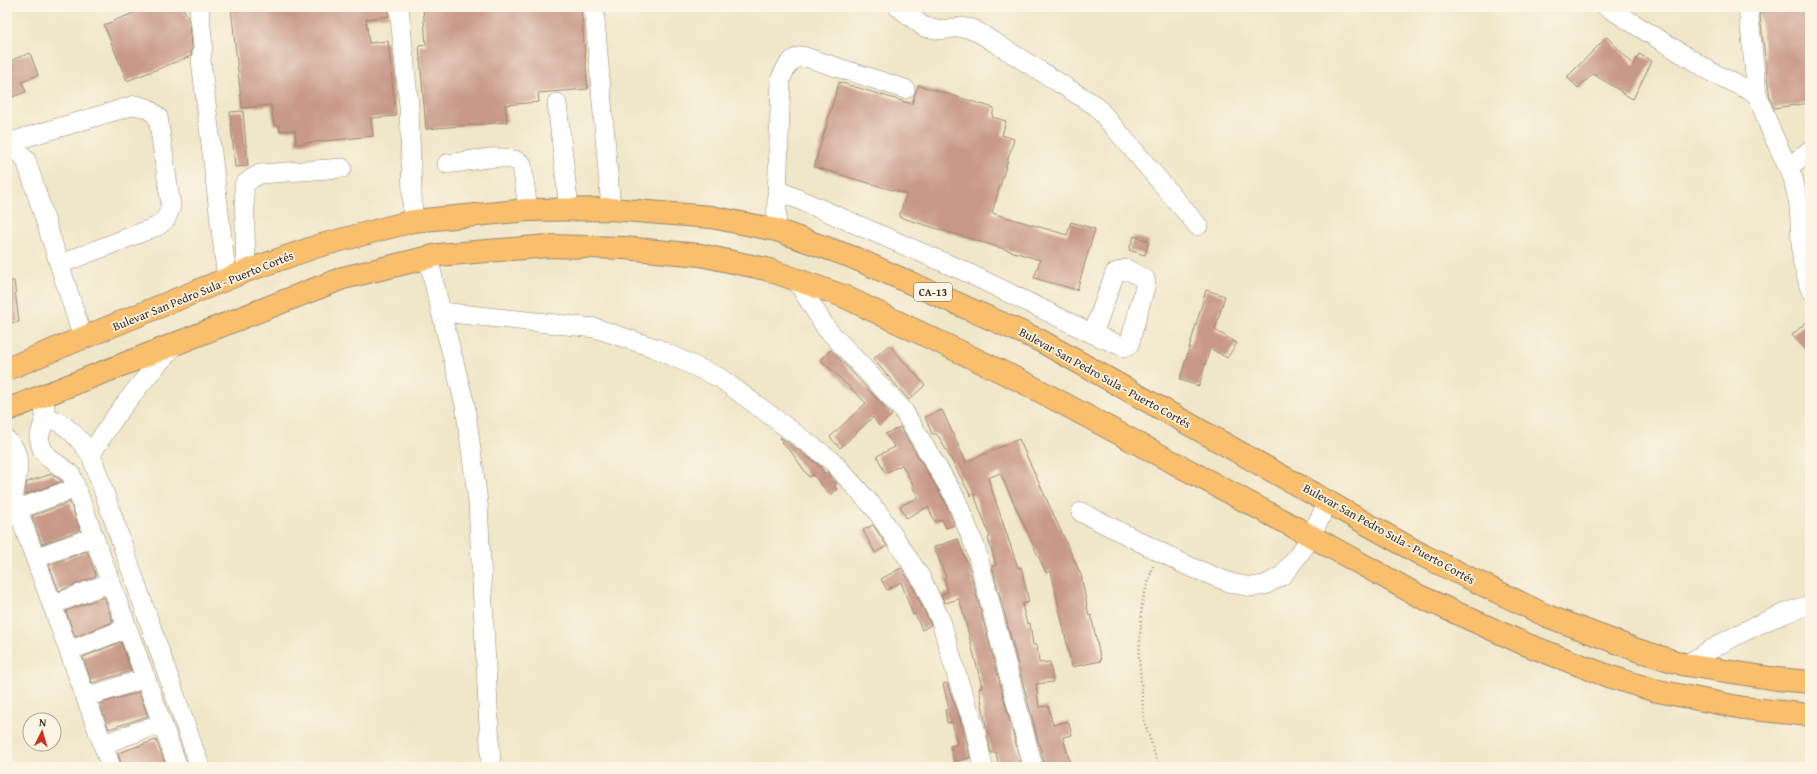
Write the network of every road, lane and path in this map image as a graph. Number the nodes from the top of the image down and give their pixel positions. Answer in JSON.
{"nodes":[{"id":1,"x":199,"y":7,"type":"edge"},
{"id":2,"x":399,"y":7,"type":"edge"},
{"id":3,"x":594,"y":7,"type":"edge"},
{"id":4,"x":898,"y":7,"type":"edge"},
{"id":5,"x":1607,"y":7,"type":"edge"},
{"id":6,"x":1748,"y":7,"type":"edge"},
{"id":7,"x":905,"y":90,"type":"dead end"},
{"id":8,"x":1757,"y":94,"type":"junction"},
{"id":9,"x":557,"y":103,"type":"dead end"},
{"id":10,"x":8,"y":141,"type":"edge"},
{"id":11,"x":1810,"y":150,"type":"edge"},
{"id":12,"x":447,"y":164,"type":"dead end"},
{"id":13,"x":342,"y":168,"type":"dead end"},
{"id":14,"x":1788,"y":168,"type":"junction"},
{"id":15,"x":777,"y":190,"type":"junction"},
{"id":16,"x":569,"y":209,"type":"junction"},
{"id":17,"x":611,"y":209,"type":"junction"},
{"id":18,"x":528,"y":210,"type":"junction"},
{"id":19,"x":413,"y":220,"type":"junction"},
{"id":20,"x":1198,"y":226,"type":"dead end"},
{"id":21,"x":776,"y":230,"type":"junction"},
{"id":22,"x":428,"y":257,"type":"junction"},
{"id":23,"x":60,"y":264,"type":"junction"},
{"id":24,"x":236,"y":275,"type":"junction"},
{"id":25,"x":795,"y":278,"type":"junction"},
{"id":26,"x":1810,"y":289,"type":"edge"},
{"id":27,"x":441,"y":312,"type":"junction"},
{"id":28,"x":1093,"y":334,"type":"dead end"},
{"id":29,"x":83,"y":338,"type":"junction"},
{"id":30,"x":176,"y":344,"type":"junction"},
{"id":31,"x":7,"y":370,"type":"edge"},
{"id":32,"x":44,"y":406,"type":"junction"},
{"id":33,"x":7,"y":410,"type":"edge"},
{"id":34,"x":7,"y":440,"type":"edge"},
{"id":35,"x":91,"y":455,"type":"junction"},
{"id":36,"x":76,"y":488,"type":"junction"},
{"id":37,"x":1329,"y":501,"type":"junction"},
{"id":38,"x":18,"y":509,"type":"junction"},
{"id":39,"x":1081,"y":512,"type":"dead end"},
{"id":40,"x":1311,"y":536,"type":"junction"},
{"id":41,"x":94,"y":537,"type":"junction"},
{"id":42,"x":1158,"y":551,"type":"junction"},
{"id":43,"x":35,"y":558,"type":"junction"},
{"id":44,"x":111,"y":582,"type":"junction"},
{"id":45,"x":52,"y":605,"type":"junction"},
{"id":46,"x":1810,"y":605,"type":"edge"},
{"id":47,"x":127,"y":628,"type":"junction"},
{"id":48,"x":69,"y":651,"type":"junction"},
{"id":49,"x":1686,"y":665,"type":"junction"},
{"id":50,"x":146,"y":678,"type":"junction"},
{"id":51,"x":1810,"y":682,"type":"edge"},
{"id":52,"x":86,"y":697,"type":"junction"},
{"id":53,"x":1810,"y":715,"type":"edge"},
{"id":54,"x":162,"y":723,"type":"junction"},
{"id":55,"x":103,"y":744,"type":"junction"},
{"id":56,"x":111,"y":767,"type":"edge"},
{"id":57,"x":178,"y":767,"type":"edge"},
{"id":58,"x":200,"y":767,"type":"edge"},
{"id":59,"x":491,"y":767,"type":"edge"},
{"id":60,"x":984,"y":767,"type":"edge"},
{"id":61,"x":1033,"y":767,"type":"edge"},
{"id":62,"x":1159,"y":767,"type":"edge"}],
"edges":[{"from":1,"to":24,"type":"street"},
{"from":2,"to":19,"type":"street"},
{"from":3,"to":17,"type":"street"},
{"from":4,"to":20,"type":"street"},
{"from":5,"to":8,"type":"street"},
{"from":6,"to":8,"type":"street"},
{"from":7,"to":15,"type":"street"},
{"from":8,"to":14,"type":"street"},
{"from":9,"to":16,"type":"street"},
{"from":10,"to":23,"type":"street"},
{"from":10,"to":23,"type":"street"},
{"from":11,"to":14,"type":"street"},
{"from":12,"to":18,"type":"street"},
{"from":13,"to":24,"type":"street"},
{"from":14,"to":26,"type":"street"},
{"from":15,"to":21,"type":"street"},
{"from":15,"to":28,"type":"street"},
{"from":16,"to":17,"type":"highway","name":"Bulevar San Pedro Sula - Puerto Cortés","number":"CA-13"},
{"from":16,"to":18,"type":"highway","name":"Bulevar San Pedro Sula - Puerto Cortés","number":"CA-13"},
{"from":17,"to":21,"type":"highway","name":"Bulevar San Pedro Sula - Puerto Cortés","number":"CA-13"},
{"from":18,"to":19,"type":"highway","name":"Bulevar San Pedro Sula - Puerto Cortés","number":"CA-13"},
{"from":19,"to":24,"type":"highway","name":"Bulevar San Pedro Sula - Puerto Cortés","number":"CA-13"},
{"from":21,"to":37,"type":"highway","name":"Bulevar San Pedro Sula - Puerto Cortés","number":"CA-13"},
{"from":22,"to":25,"type":"highway"},
{"from":22,"to":27,"type":"street"},
{"from":22,"to":30,"type":"highway"},
{"from":23,"to":29,"type":"street"},
{"from":24,"to":29,"type":"highway","name":"Bulevar San Pedro Sula - Puerto Cortés","number":"CA-13"},
{"from":25,"to":40,"type":"highway"},
{"from":25,"to":61,"type":"street"},
{"from":27,"to":59,"type":"street"},
{"from":27,"to":60,"type":"street"},
{"from":29,"to":31,"type":"highway","name":"Bulevar San Pedro Sula - Puerto Cortés","number":"CA-13"},
{"from":30,"to":32,"type":"highway"},
{"from":30,"to":35,"type":"street"},
{"from":32,"to":33,"type":"highway"},
{"from":32,"to":35,"type":"street"},
{"from":32,"to":36,"type":"street"},
{"from":34,"to":38,"type":"street"},
{"from":35,"to":58,"type":"street"},
{"from":36,"to":38,"type":"street"},
{"from":36,"to":41,"type":"street"},
{"from":37,"to":40,"type":"street"},
{"from":37,"to":49,"type":"highway","name":"Bulevar San Pedro Sula - Puerto Cortés","number":"CA-13"},
{"from":38,"to":43,"type":"street"},
{"from":39,"to":42,"type":"street"},
{"from":40,"to":42,"type":"street"},
{"from":40,"to":53,"type":"highway"},
{"from":41,"to":43,"type":"street"},
{"from":41,"to":44,"type":"street"},
{"from":42,"to":62,"type":"path"},
{"from":43,"to":45,"type":"street"},
{"from":44,"to":45,"type":"street"},
{"from":44,"to":47,"type":"street"},
{"from":45,"to":48,"type":"street"},
{"from":46,"to":49,"type":"street"},
{"from":47,"to":48,"type":"street"},
{"from":47,"to":50,"type":"street"},
{"from":48,"to":52,"type":"street"},
{"from":49,"to":51,"type":"highway","name":"Bulevar San Pedro Sula - Puerto Cortés","number":"CA-13"},
{"from":50,"to":52,"type":"street"},
{"from":50,"to":54,"type":"street"},
{"from":52,"to":55,"type":"street"},
{"from":54,"to":55,"type":"street"},
{"from":54,"to":57,"type":"street"},
{"from":55,"to":56,"type":"street"}]}
